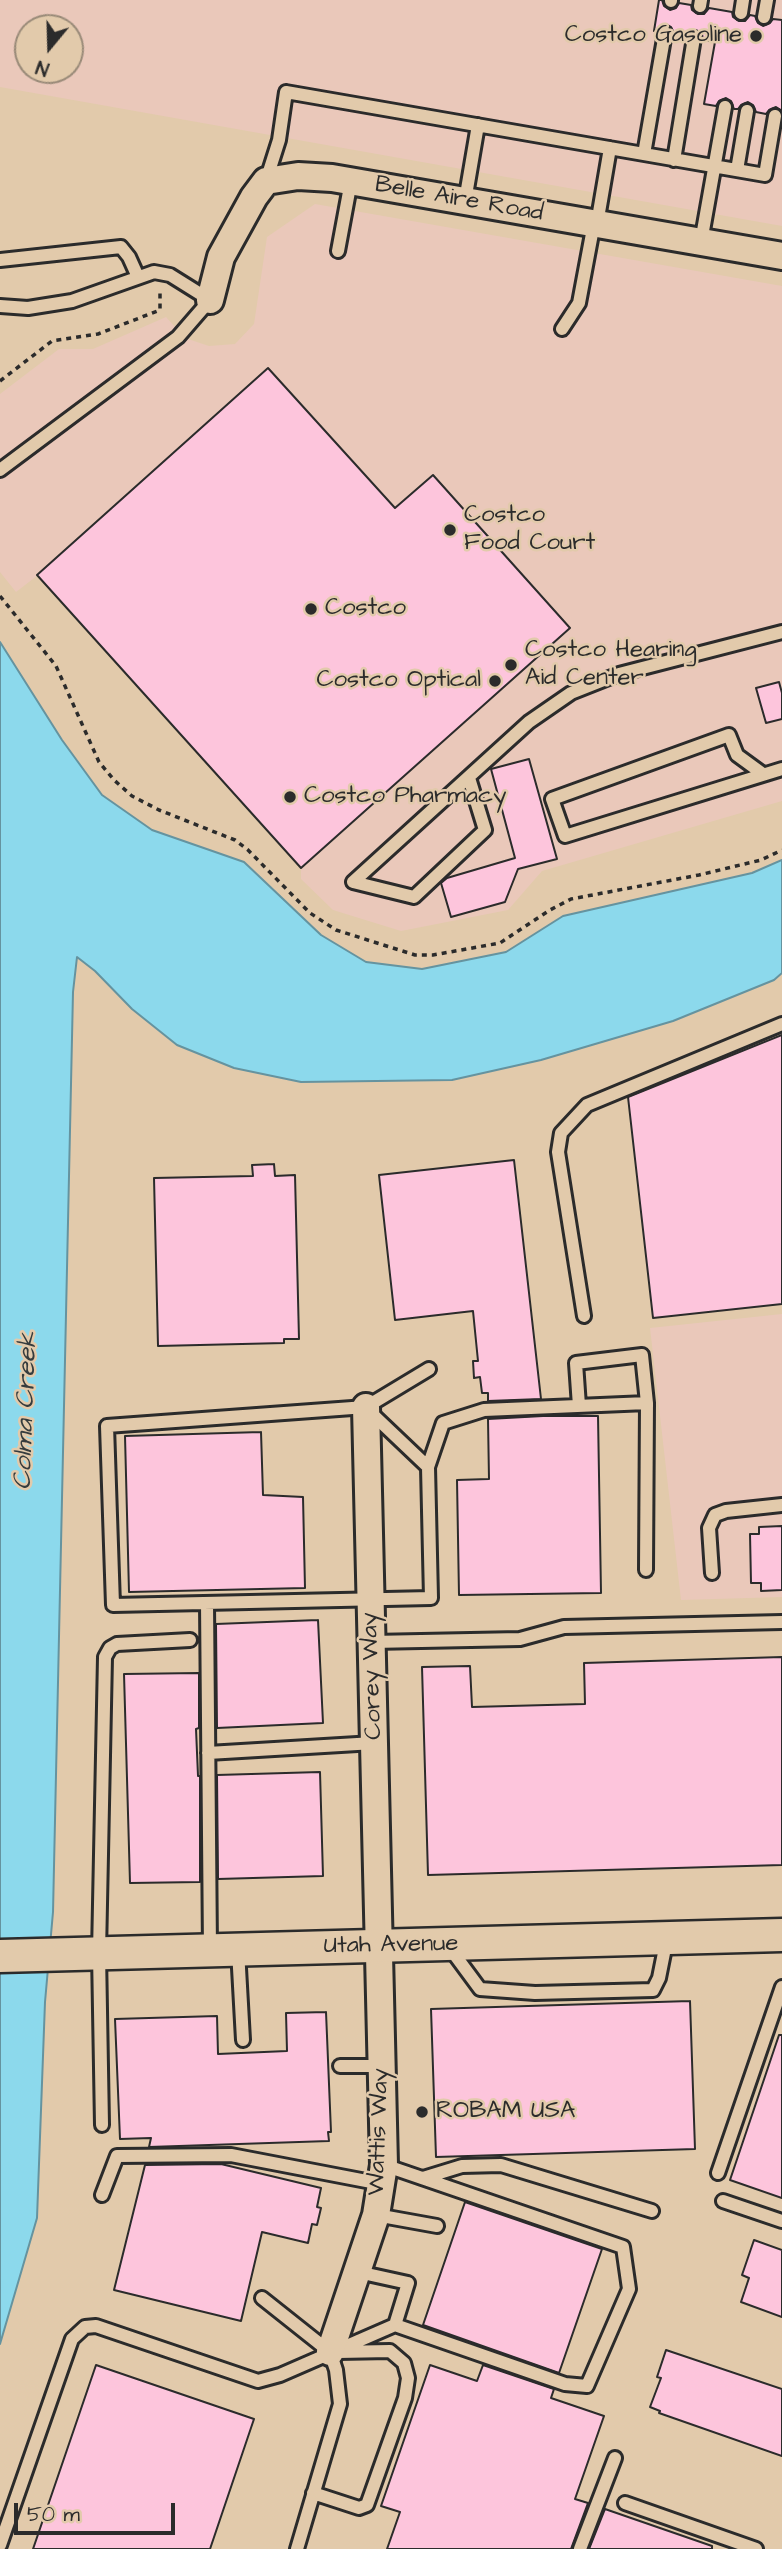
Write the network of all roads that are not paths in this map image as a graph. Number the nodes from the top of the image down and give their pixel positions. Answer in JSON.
{"nodes":[{"id":1,"x":767,"y":0,"type":"edge"},
{"id":2,"x":764,"y":17,"type":"dead end"},
{"id":3,"x":665,"y":33,"type":"dead end"},
{"id":4,"x":694,"y":38,"type":"dead end"},
{"id":5,"x":725,"y":107,"type":"dead end"},
{"id":6,"x":747,"y":111,"type":"dead end"},
{"id":7,"x":775,"y":116,"type":"dead end"},
{"id":8,"x":478,"y":125,"type":"junction"},
{"id":9,"x":610,"y":148,"type":"junction"},
{"id":10,"x":644,"y":154,"type":"junction"},
{"id":11,"x":674,"y":160,"type":"junction"},
{"id":12,"x":715,"y":166,"type":"junction"},
{"id":13,"x":737,"y":170,"type":"junction"},
{"id":14,"x":266,"y":181,"type":"junction"},
{"id":15,"x":351,"y":181,"type":"junction"},
{"id":16,"x":465,"y":201,"type":"junction"},
{"id":17,"x":595,"y":224,"type":"junction"},
{"id":18,"x":701,"y":242,"type":"junction"},
{"id":19,"x":338,"y":251,"type":"dead end"},
{"id":20,"x":782,"y":256,"type":"edge"},
{"id":21,"x":0,"y":260,"type":"edge"},
{"id":22,"x":138,"y":277,"type":"junction"},
{"id":23,"x":209,"y":300,"type":"junction"},
{"id":24,"x":0,"y":306,"type":"edge"},
{"id":25,"x":562,"y":328,"type":"dead end"},
{"id":26,"x":0,"y":470,"type":"edge"},
{"id":27,"x":782,"y":632,"type":"edge"},
{"id":28,"x":782,"y":769,"type":"edge"},
{"id":29,"x":764,"y":774,"type":"junction"},
{"id":30,"x":469,"y":778,"type":"junction"},
{"id":31,"x":782,"y":1024,"type":"edge"},
{"id":32,"x":584,"y":1316,"type":"dead end"},
{"id":33,"x":429,"y":1369,"type":"dead end"},
{"id":34,"x":647,"y":1403,"type":"junction"},
{"id":35,"x":579,"y":1406,"type":"junction"},
{"id":36,"x":366,"y":1407,"type":"junction"},
{"id":37,"x":428,"y":1467,"type":"junction"},
{"id":38,"x":782,"y":1505,"type":"edge"},
{"id":39,"x":646,"y":1570,"type":"dead end"},
{"id":40,"x":712,"y":1573,"type":"dead end"},
{"id":41,"x":370,"y":1598,"type":"junction"},
{"id":42,"x":207,"y":1603,"type":"junction"},
{"id":43,"x":782,"y":1622,"type":"edge"},
{"id":44,"x":190,"y":1640,"type":"dead end"},
{"id":45,"x":372,"y":1642,"type":"junction"},
{"id":46,"x":374,"y":1743,"type":"junction"},
{"id":47,"x":208,"y":1753,"type":"junction"},
{"id":48,"x":782,"y":1935,"type":"edge"},
{"id":49,"x":667,"y":1938,"type":"junction"},
{"id":50,"x":447,"y":1944,"type":"junction"},
{"id":51,"x":380,"y":1946,"type":"junction"},
{"id":52,"x":224,"y":1950,"type":"junction"},
{"id":53,"x":99,"y":1953,"type":"junction"},
{"id":54,"x":0,"y":1956,"type":"edge"},
{"id":55,"x":782,"y":1987,"type":"edge"},
{"id":56,"x":243,"y":2040,"type":"dead end"},
{"id":57,"x":340,"y":2066,"type":"dead end"},
{"id":58,"x":382,"y":2066,"type":"junction"},
{"id":59,"x":102,"y":2125,"type":"dead end"},
{"id":60,"x":718,"y":2173,"type":"dead end"},
{"id":61,"x":383,"y":2175,"type":"junction"},
{"id":62,"x":422,"y":2178,"type":"junction"},
{"id":63,"x":102,"y":2195,"type":"dead end"},
{"id":64,"x":723,"y":2201,"type":"dead end"},
{"id":65,"x":652,"y":2211,"type":"dead end"},
{"id":66,"x":376,"y":2215,"type":"junction"},
{"id":67,"x":782,"y":2221,"type":"edge"},
{"id":68,"x":437,"y":2226,"type":"dead end"},
{"id":69,"x":358,"y":2272,"type":"junction"},
{"id":70,"x":262,"y":2298,"type":"dead end"},
{"id":71,"x":395,"y":2325,"type":"junction"},
{"id":72,"x":330,"y":2352,"type":"junction"},
{"id":73,"x":615,"y":2458,"type":"dead end"},
{"id":74,"x":313,"y":2493,"type":"junction"},
{"id":75,"x":625,"y":2503,"type":"dead end"},
{"id":76,"x":0,"y":2545,"type":"edge"},
{"id":77,"x":297,"y":2549,"type":"edge"},
{"id":78,"x":580,"y":2549,"type":"edge"},
{"id":79,"x":756,"y":2549,"type":"edge"}],
"edges":[{"from":1,"to":2,"type":"lane"},
{"from":3,"to":10,"type":"lane"},
{"from":4,"to":11,"type":"lane"},
{"from":5,"to":12,"type":"lane"},
{"from":6,"to":13,"type":"lane"},
{"from":7,"to":13,"type":"lane"},
{"from":8,"to":9,"type":"lane"},
{"from":8,"to":14,"type":"lane"},
{"from":8,"to":16,"type":"lane"},
{"from":9,"to":10,"type":"lane"},
{"from":9,"to":17,"type":"lane"},
{"from":10,"to":11,"type":"lane"},
{"from":11,"to":12,"type":"lane"},
{"from":12,"to":13,"type":"lane"},
{"from":12,"to":18,"type":"lane"},
{"from":14,"to":15,"type":"street","name":"Belle Aire Road"},
{"from":14,"to":23,"type":"street"},
{"from":15,"to":16,"type":"street","name":"Belle Aire Road"},
{"from":15,"to":19,"type":"lane"},
{"from":16,"to":17,"type":"street","name":"Belle Aire Road"},
{"from":17,"to":18,"type":"street","name":"Belle Aire Road"},
{"from":17,"to":25,"type":"lane"},
{"from":18,"to":20,"type":"street","name":"Belle Aire Road"},
{"from":21,"to":22,"type":"lane"},
{"from":22,"to":23,"type":"lane"},
{"from":22,"to":24,"type":"lane"},
{"from":23,"to":26,"type":"lane"},
{"from":27,"to":30,"type":"lane"},
{"from":28,"to":29,"type":"lane"},
{"from":29,"to":29,"type":"lane"},
{"from":30,"to":30,"type":"lane"},
{"from":31,"to":32,"type":"lane"},
{"from":33,"to":36,"type":"lane"},
{"from":34,"to":35,"type":"lane"},
{"from":34,"to":35,"type":"lane"},
{"from":34,"to":39,"type":"lane"},
{"from":35,"to":37,"type":"lane"},
{"from":36,"to":37,"type":"lane"},
{"from":36,"to":41,"type":"street","name":"Corey Way"},
{"from":36,"to":42,"type":"lane"},
{"from":37,"to":41,"type":"lane"},
{"from":38,"to":40,"type":"lane"},
{"from":41,"to":42,"type":"lane"},
{"from":41,"to":45,"type":"street","name":"Corey Way"},
{"from":42,"to":47,"type":"lane"},
{"from":43,"to":45,"type":"lane"},
{"from":44,"to":53,"type":"lane"},
{"from":45,"to":46,"type":"street","name":"Corey Way"},
{"from":46,"to":47,"type":"lane"},
{"from":46,"to":51,"type":"street","name":"Corey Way"},
{"from":47,"to":52,"type":"lane"},
{"from":48,"to":49,"type":"street","name":"Utah Avenue"},
{"from":49,"to":50,"type":"street","name":"Utah Avenue"},
{"from":49,"to":50,"type":"lane"},
{"from":50,"to":51,"type":"street","name":"Utah Avenue"},
{"from":51,"to":52,"type":"street","name":"Utah Avenue"},
{"from":51,"to":58,"type":"street","name":"Wattis Way"},
{"from":52,"to":53,"type":"street","name":"Utah Avenue"},
{"from":52,"to":56,"type":"lane"},
{"from":53,"to":54,"type":"street","name":"Utah Avenue"},
{"from":53,"to":59,"type":"lane"},
{"from":55,"to":60,"type":"lane"},
{"from":57,"to":58,"type":"lane"},
{"from":58,"to":61,"type":"street","name":"Wattis Way"},
{"from":61,"to":62,"type":"lane"},
{"from":61,"to":63,"type":"lane"},
{"from":61,"to":66,"type":"street","name":"Wattis Way"},
{"from":62,"to":65,"type":"lane"},
{"from":62,"to":71,"type":"lane"},
{"from":64,"to":67,"type":"lane"},
{"from":66,"to":68,"type":"lane"},
{"from":66,"to":69,"type":"street","name":"Wattis Way"},
{"from":69,"to":71,"type":"lane"},
{"from":69,"to":72,"type":"street","name":"Wattis Way"},
{"from":70,"to":72,"type":"lane"},
{"from":71,"to":72,"type":"lane"},
{"from":72,"to":74,"type":"lane"},
{"from":72,"to":74,"type":"lane"},
{"from":72,"to":76,"type":"lane"},
{"from":73,"to":78,"type":"lane"},
{"from":74,"to":77,"type":"lane"},
{"from":75,"to":79,"type":"lane"}]}
